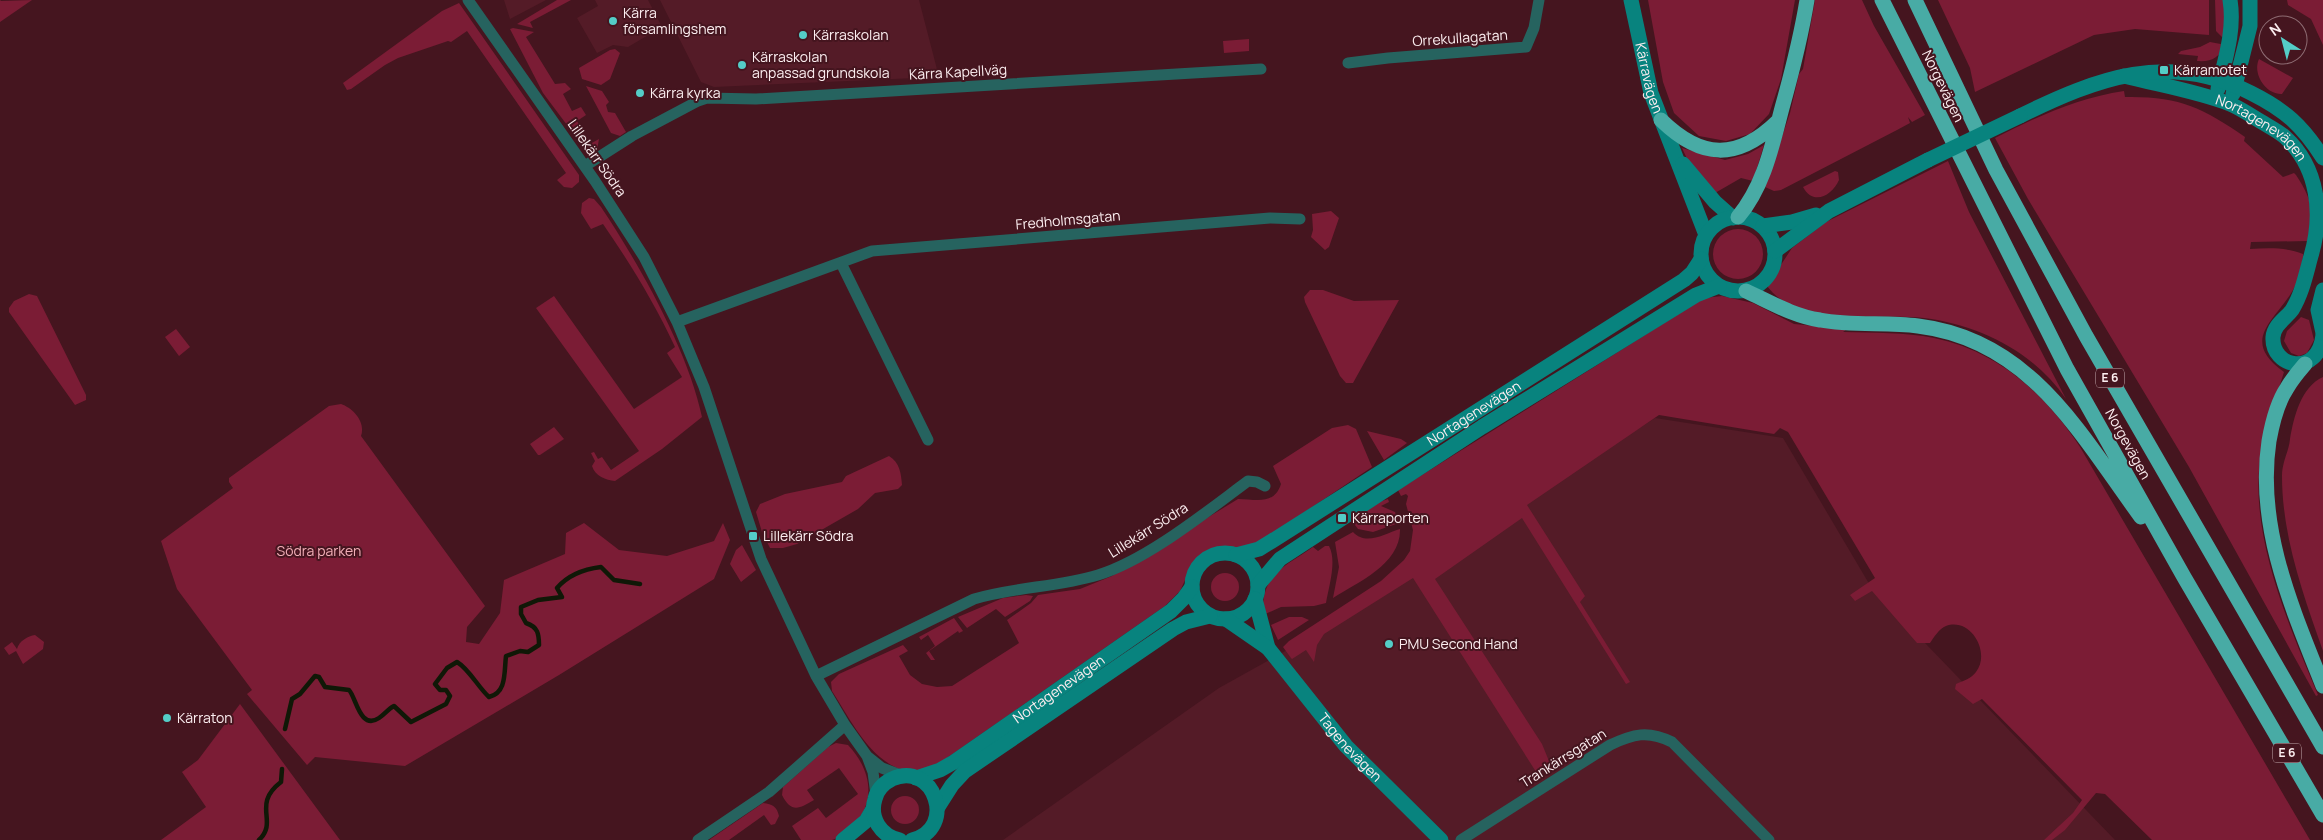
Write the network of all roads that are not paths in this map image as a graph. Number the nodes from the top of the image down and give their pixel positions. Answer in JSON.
{"nodes":[{"id":1,"x":468,"y":0,"type":"edge"},
{"id":2,"x":1539,"y":0,"type":"edge"},
{"id":3,"x":1631,"y":0,"type":"edge"},
{"id":4,"x":1807,"y":0,"type":"edge"},
{"id":5,"x":1882,"y":0,"type":"edge"},
{"id":6,"x":1915,"y":0,"type":"edge"},
{"id":7,"x":2230,"y":0,"type":"edge"},
{"id":8,"x":2250,"y":0,"type":"edge"},
{"id":9,"x":1348,"y":63,"type":"dead end"},
{"id":10,"x":1261,"y":69,"type":"dead end"},
{"id":11,"x":2124,"y":76,"type":"junction"},
{"id":12,"x":2220,"y":79,"type":"junction"},
{"id":13,"x":2236,"y":85,"type":"junction"},
{"id":14,"x":2216,"y":100,"type":"junction"},
{"id":15,"x":2230,"y":104,"type":"junction"},
{"id":16,"x":1661,"y":120,"type":"junction"},
{"id":17,"x":1779,"y":120,"type":"junction"},
{"id":18,"x":1674,"y":153,"type":"junction"},
{"id":19,"x":2323,"y":158,"type":"edge"},
{"id":20,"x":584,"y":166,"type":"junction"},
{"id":21,"x":1829,"y":211,"type":"junction"},
{"id":22,"x":1736,"y":217,"type":"junction"},
{"id":23,"x":1300,"y":219,"type":"dead end"},
{"id":24,"x":1763,"y":226,"type":"junction"},
{"id":25,"x":1706,"y":235,"type":"junction"},
{"id":26,"x":1775,"y":251,"type":"junction"},
{"id":27,"x":1702,"y":259,"type":"junction"},
{"id":28,"x":841,"y":263,"type":"junction"},
{"id":29,"x":1718,"y":286,"type":"junction"},
{"id":30,"x":2323,"y":290,"type":"edge"},
{"id":31,"x":1746,"y":291,"type":"junction"},
{"id":32,"x":677,"y":322,"type":"junction"},
{"id":33,"x":2323,"y":328,"type":"edge"},
{"id":34,"x":2323,"y":334,"type":"edge"},
{"id":35,"x":2314,"y":360,"type":"edge"},
{"id":36,"x":928,"y":440,"type":"dead end"},
{"id":37,"x":1265,"y":486,"type":"dead end"},
{"id":38,"x":1236,"y":555,"type":"junction"},
{"id":39,"x":2184,"y":577,"type":"junction"},
{"id":40,"x":1192,"y":587,"type":"junction"},
{"id":41,"x":1256,"y":592,"type":"junction"},
{"id":42,"x":1210,"y":616,"type":"junction"},
{"id":43,"x":1226,"y":620,"type":"junction"},
{"id":44,"x":1268,"y":648,"type":"junction"},
{"id":45,"x":816,"y":676,"type":"junction"},
{"id":46,"x":2323,"y":686,"type":"edge"},
{"id":47,"x":845,"y":725,"type":"junction"},
{"id":48,"x":2323,"y":747,"type":"edge"},
{"id":49,"x":867,"y":756,"type":"junction"},
{"id":50,"x":909,"y":777,"type":"junction"},
{"id":51,"x":874,"y":802,"type":"junction"},
{"id":52,"x":938,"y":807,"type":"junction"},
{"id":53,"x":2323,"y":815,"type":"edge"},
{"id":54,"x":698,"y":840,"type":"edge"},
{"id":55,"x":843,"y":840,"type":"edge"},
{"id":56,"x":892,"y":840,"type":"edge"},
{"id":57,"x":912,"y":840,"type":"edge"},
{"id":58,"x":1441,"y":840,"type":"edge"},
{"id":59,"x":1461,"y":840,"type":"edge"},
{"id":60,"x":1769,"y":840,"type":"edge"}],
"edges":[{"from":1,"to":20,"type":"street","name":"Lillekärr Södra"},
{"from":2,"to":9,"type":"street","name":"Orrekullagatan"},
{"from":3,"to":16,"type":"street","name":"Kärravägen"},
{"from":4,"to":17,"type":"highway"},
{"from":5,"to":39,"type":"highway","name":"Norgevägen","number":"E 6"},
{"from":6,"to":48,"type":"highway","name":"Norgevägen","number":"E 6"},
{"from":7,"to":12,"type":"street"},
{"from":8,"to":13,"type":"street"},
{"from":10,"to":20,"type":"street","name":"Kärra Kapellväg"},
{"from":11,"to":12,"type":"street","name":"Nortagenevägen"},
{"from":11,"to":14,"type":"street","name":"Nortagenevägen"},
{"from":11,"to":21,"type":"street","name":"Nortagenevägen","bridge":true},
{"from":12,"to":13,"type":"street","name":"Nortagenevägen"},
{"from":12,"to":14,"type":"street"},
{"from":13,"to":15,"type":"street"},
{"from":13,"to":19,"type":"street","name":"Nortagenevägen"},
{"from":14,"to":15,"type":"street","name":"Nortagenevägen"},
{"from":15,"to":35,"type":"street","name":"Nortagenevägen"},
{"from":16,"to":17,"type":"highway"},
{"from":16,"to":18,"type":"street","name":"Kärravägen"},
{"from":17,"to":22,"type":"highway"},
{"from":18,"to":22,"type":"street","name":"Kärravägen"},
{"from":18,"to":25,"type":"street","name":"Kärravägen"},
{"from":20,"to":32,"type":"street","name":"Lillekärr Södra"},
{"from":21,"to":24,"type":"street","name":"Nortagenevägen"},
{"from":21,"to":26,"type":"street","name":"Nortagenevägen"},
{"from":22,"to":24,"type":"street","name":"Nortagenevägen"},
{"from":22,"to":25,"type":"street"},
{"from":23,"to":28,"type":"street","name":"Fredholmsgatan"},
{"from":24,"to":26,"type":"street"},
{"from":25,"to":27,"type":"street"},
{"from":26,"to":31,"type":"street"},
{"from":27,"to":29,"type":"street"},
{"from":27,"to":38,"type":"street","name":"Nortagenevägen"},
{"from":28,"to":32,"type":"street","name":"Fredholmsgatan"},
{"from":28,"to":36,"type":"street"},
{"from":29,"to":31,"type":"street"},
{"from":29,"to":41,"type":"street","name":"Nortagenevägen"},
{"from":30,"to":33,"type":"street"},
{"from":31,"to":39,"type":"highway"},
{"from":32,"to":45,"type":"street","name":"Lillekärr Södra"},
{"from":33,"to":34,"type":"street"},
{"from":34,"to":35,"type":"street"},
{"from":35,"to":46,"type":"highway"},
{"from":37,"to":45,"type":"street","name":"Lillekärr Södra"},
{"from":38,"to":40,"type":"street","name":"Nortagenevägen"},
{"from":38,"to":41,"type":"street"},
{"from":39,"to":53,"type":"highway","name":"Norgevägen","number":"E 6"},
{"from":40,"to":42,"type":"street"},
{"from":40,"to":50,"type":"street","name":"Nortagenevägen"},
{"from":41,"to":43,"type":"street","name":"Nortagenevägen"},
{"from":41,"to":44,"type":"street","name":"Tagenevägen"},
{"from":42,"to":43,"type":"street","name":"Nortagenevägen"},
{"from":42,"to":52,"type":"street","name":"Nortagenevägen"},
{"from":43,"to":44,"type":"street","name":"Tagenevägen"},
{"from":44,"to":58,"type":"street","name":"Tagenevägen"},
{"from":45,"to":47,"type":"street","name":"Lillekärr Södra"},
{"from":47,"to":49,"type":"street","name":"Lillekärr Södra"},
{"from":47,"to":54,"type":"street"},
{"from":49,"to":50,"type":"street","name":"Lillekärr Södra"},
{"from":49,"to":51,"type":"street","name":"Lillekärr Södra"},
{"from":50,"to":51,"type":"street","name":"Nortagenevägen"},
{"from":50,"to":52,"type":"street"},
{"from":51,"to":55,"type":"street","name":"Nortagenevägen"},
{"from":51,"to":56,"type":"street"},
{"from":52,"to":57,"type":"street","name":"Nortagenevägen"},
{"from":59,"to":60,"type":"street","name":"Trankärrsgatan"}]}
